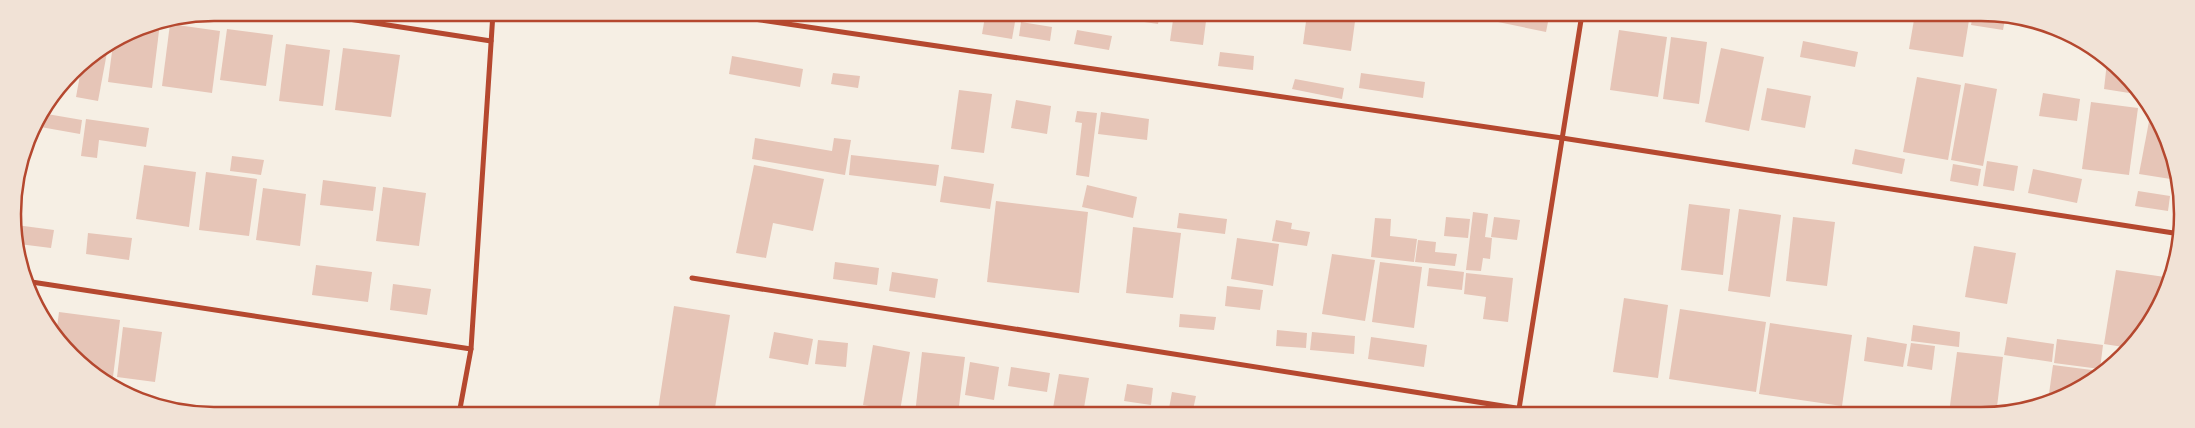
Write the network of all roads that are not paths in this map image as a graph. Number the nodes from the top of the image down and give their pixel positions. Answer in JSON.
{"nodes":[{"id":1,"x":360,"y":21,"type":"edge"},
{"id":2,"x":492,"y":21,"type":"edge"},
{"id":3,"x":768,"y":21,"type":"edge"},
{"id":4,"x":1581,"y":21,"type":"edge"},
{"id":5,"x":491,"y":42,"type":"junction"},
{"id":6,"x":1562,"y":138,"type":"junction"},
{"id":7,"x":2173,"y":233,"type":"edge"},
{"id":8,"x":692,"y":278,"type":"dead end"},
{"id":9,"x":34,"y":282,"type":"edge"},
{"id":10,"x":471,"y":348,"type":"junction"},
{"id":11,"x":460,"y":407,"type":"edge"},
{"id":12,"x":1513,"y":407,"type":"edge"},
{"id":13,"x":1519,"y":407,"type":"edge"}],
"edges":[{"from":1,"to":5,"type":"street"},
{"from":2,"to":5,"type":"street"},
{"from":3,"to":6,"type":"street"},
{"from":4,"to":6,"type":"street"},
{"from":5,"to":10,"type":"street"},
{"from":6,"to":7,"type":"street"},
{"from":6,"to":13,"type":"street"},
{"from":8,"to":12,"type":"street"},
{"from":9,"to":10,"type":"street"},
{"from":10,"to":11,"type":"street"}]}
